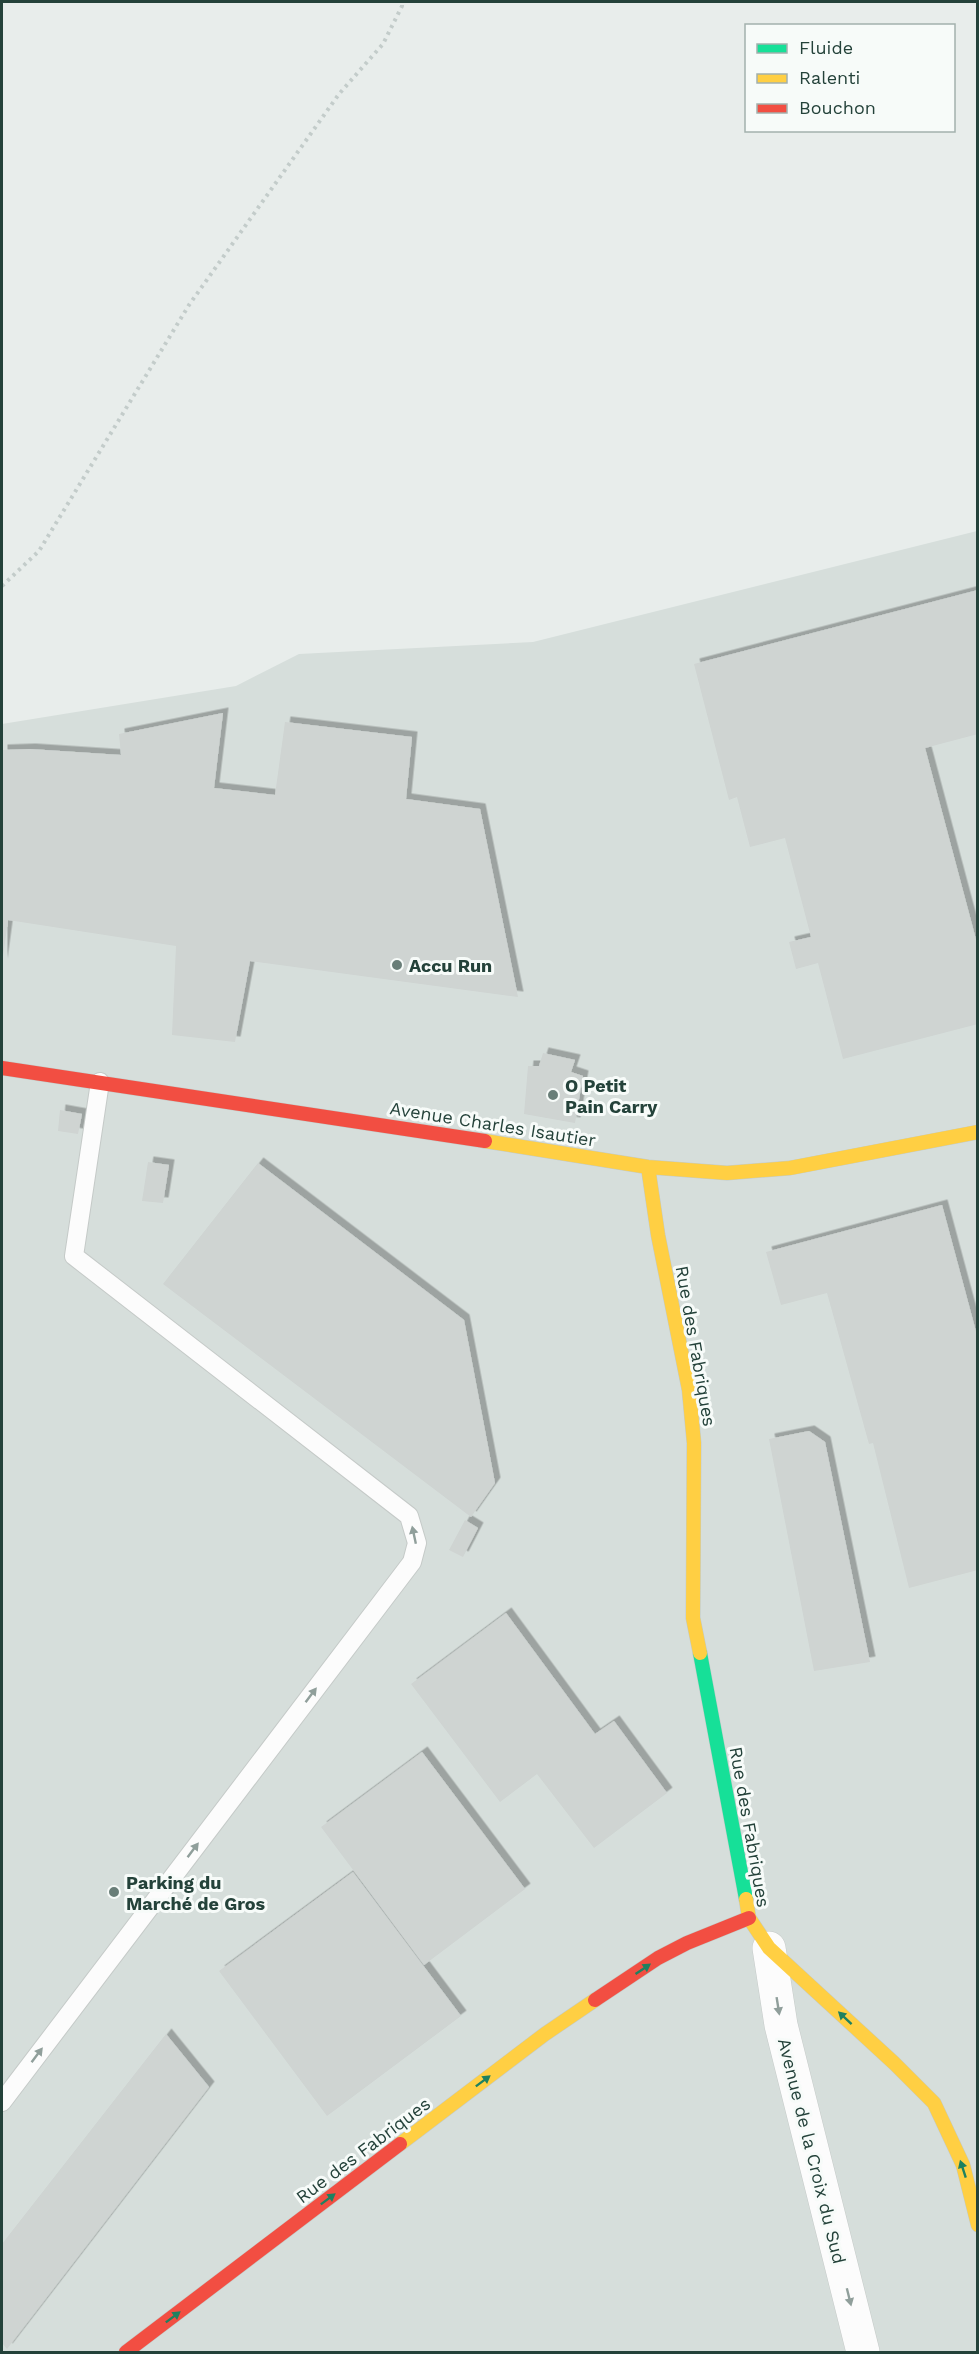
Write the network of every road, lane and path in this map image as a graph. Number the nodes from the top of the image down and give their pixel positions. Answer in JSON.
{"nodes":[{"id":1,"x":402,"y":2,"type":"edge"},
{"id":2,"x":2,"y":586,"type":"edge"},
{"id":3,"x":2,"y":1068,"type":"edge"},
{"id":4,"x":100,"y":1082,"type":"junction"},
{"id":5,"x":978,"y":1132,"type":"edge"},
{"id":6,"x":648,"y":1167,"type":"junction"},
{"id":7,"x":749,"y":1918,"type":"junction"},
{"id":8,"x":769,"y":1948,"type":"junction"},
{"id":9,"x":2,"y":2102,"type":"edge"},
{"id":10,"x":978,"y":2225,"type":"edge"},
{"id":11,"x":126,"y":2352,"type":"edge"},
{"id":12,"x":863,"y":2352,"type":"edge"}],
"edges":[{"from":1,"to":2,"type":"path"},
{"from":3,"to":4,"type":"street","name":"Avenue Charles Isautier"},
{"from":4,"to":6,"type":"street","name":"Avenue Charles Isautier"},
{"from":9,"to":4,"type":"lane","one_way":true},
{"from":5,"to":6,"type":"street","name":"Avenue Charles Isautier"},
{"from":6,"to":7,"type":"street","name":"Rue des Fabriques"},
{"from":7,"to":8,"type":"street","name":"Avenue de la Croix du Sud"},
{"from":11,"to":7,"type":"street","name":"Rue des Fabriques","one_way":true},
{"from":10,"to":8,"type":"street","name":"Avenue de la Croix du Sud","one_way":true},
{"from":8,"to":12,"type":"street","name":"Avenue de la Croix du Sud","one_way":true}]}
